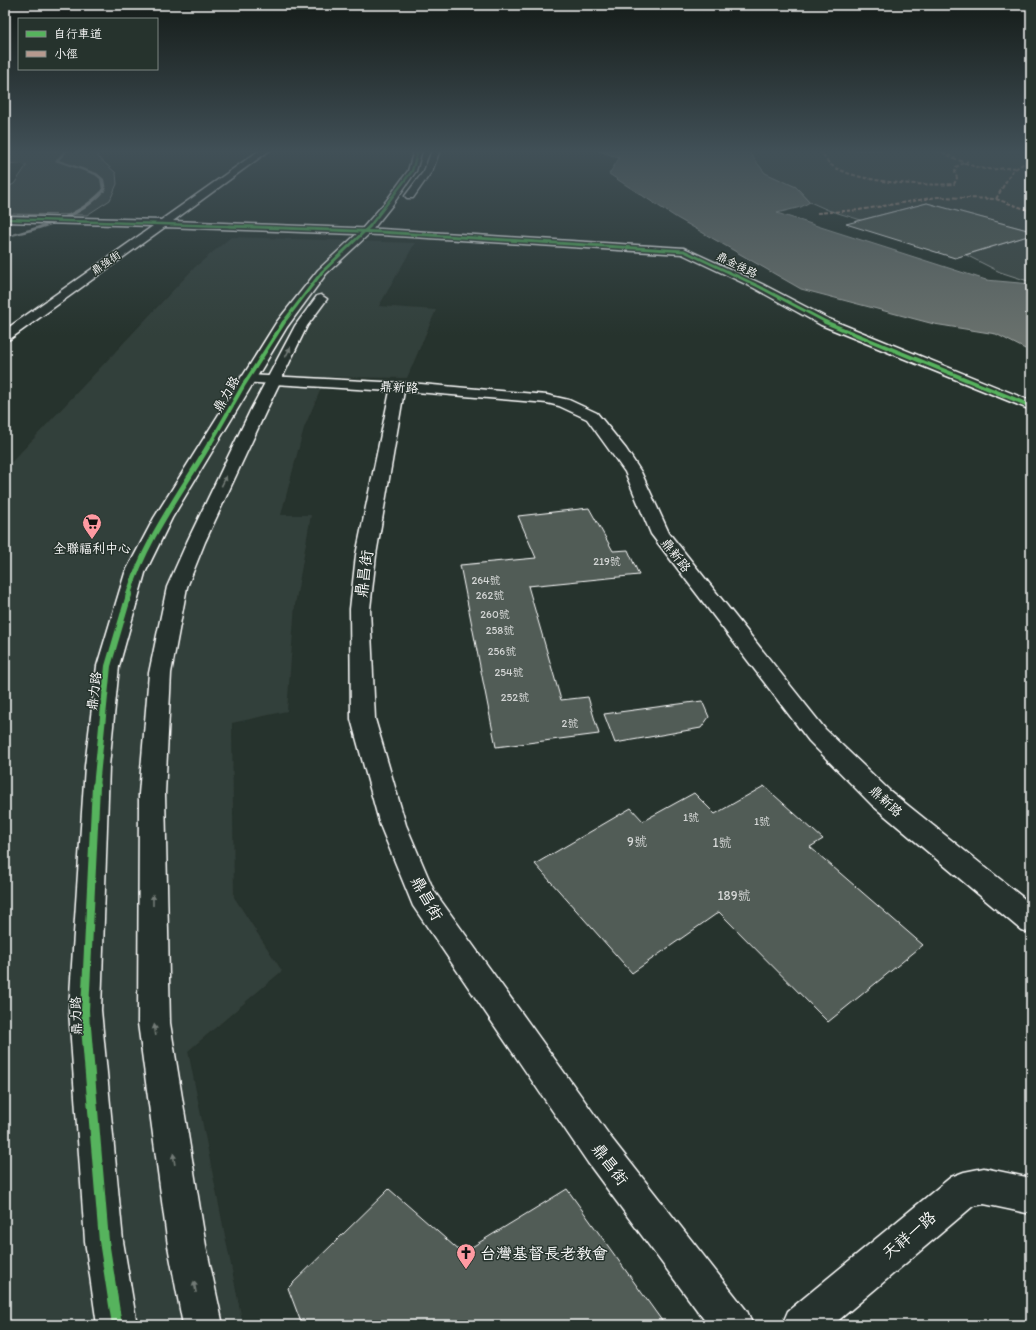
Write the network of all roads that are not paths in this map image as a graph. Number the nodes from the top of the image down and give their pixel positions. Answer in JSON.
{"nodes":[{"id":1,"x":179,"y":212,"type":"edge"},
{"id":2,"x":386,"y":212,"type":"edge"},
{"id":3,"x":5,"y":219,"type":"edge"},
{"id":4,"x":162,"y":224,"type":"junction"},
{"id":5,"x":378,"y":229,"type":"junction"},
{"id":6,"x":340,"y":273,"type":"dead end"},
{"id":7,"x":327,"y":291,"type":"dead end"},
{"id":8,"x":5,"y":336,"type":"edge"},
{"id":9,"x":260,"y":379,"type":"junction"},
{"id":10,"x":398,"y":387,"type":"junction"},
{"id":11,"x":1031,"y":406,"type":"edge"},
{"id":12,"x":1031,"y":921,"type":"edge"},
{"id":13,"x":1031,"y":1196,"type":"edge"},
{"id":14,"x":117,"y":1325,"type":"edge"},
{"id":15,"x":203,"y":1325,"type":"edge"},
{"id":16,"x":733,"y":1325,"type":"edge"},
{"id":17,"x":802,"y":1325,"type":"edge"}],
"edges":[{"from":1,"to":4,"type":"street","name":"鼎強街"},
{"from":2,"to":5,"type":"street","name":"鼎力路"},
{"from":3,"to":4,"type":"street","name":"鼎金後路"},
{"from":4,"to":5,"type":"street","name":"鼎金後路"},
{"from":4,"to":8,"type":"street","name":"鼎強街"},
{"from":5,"to":6,"type":"street","name":"鼎力路"},
{"from":5,"to":9,"type":"street","name":"鼎力路"},
{"from":5,"to":11,"type":"street","name":"鼎金後路"},
{"from":9,"to":7,"type":"street","name":"鼎力路","one_way":true},
{"from":9,"to":10,"type":"street","name":"鼎新路"},
{"from":9,"to":14,"type":"street","name":"鼎力路"},
{"from":15,"to":9,"type":"street","name":"鼎力路","one_way":true},
{"from":10,"to":12,"type":"street","name":"鼎新路"},
{"from":10,"to":16,"type":"street","name":"鼎昌街"},
{"from":13,"to":17,"type":"street","name":"天祥一路"}]}
